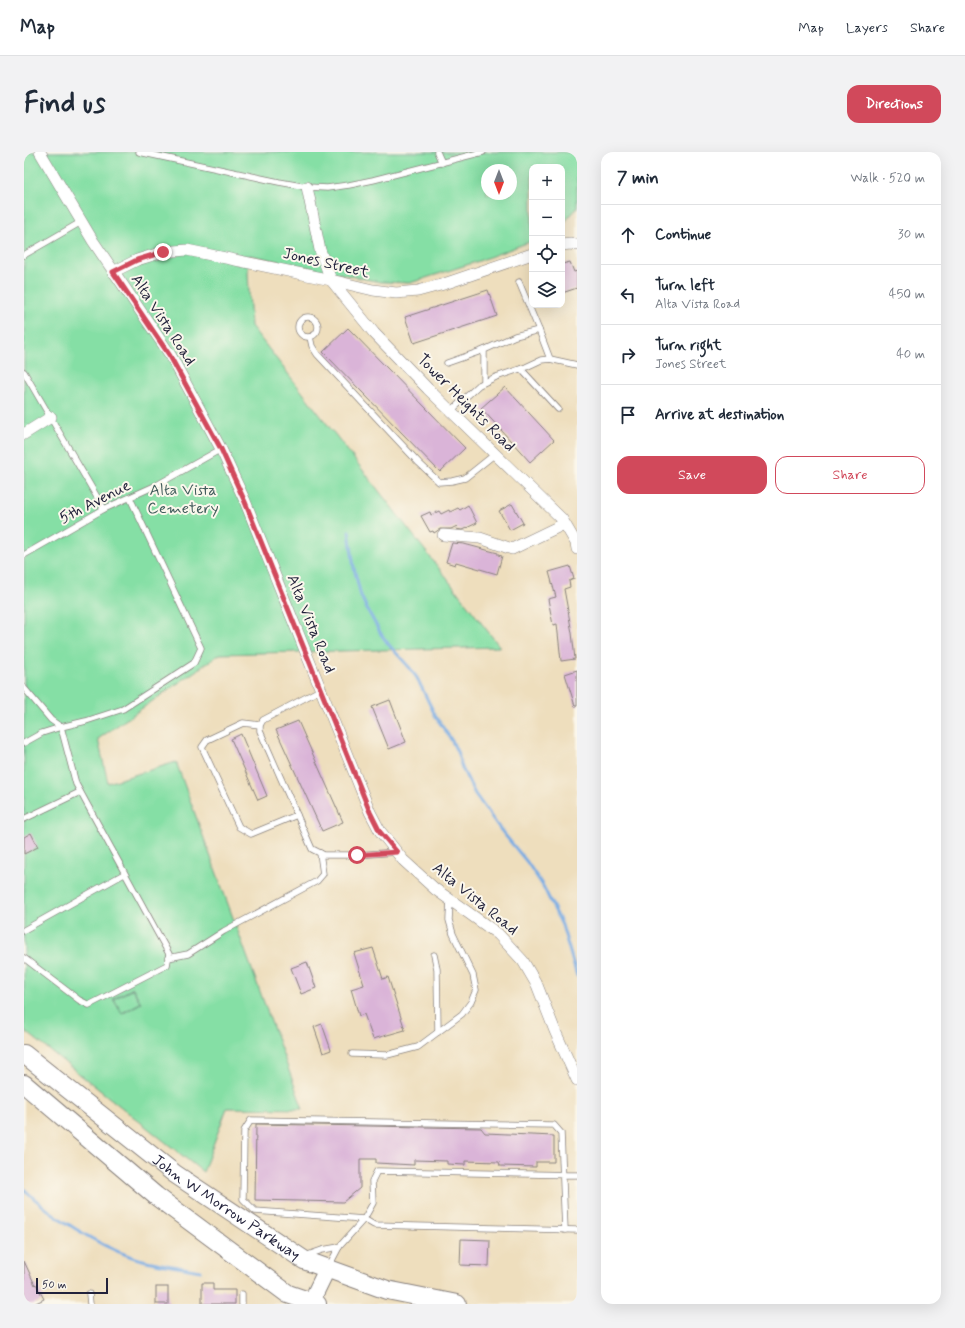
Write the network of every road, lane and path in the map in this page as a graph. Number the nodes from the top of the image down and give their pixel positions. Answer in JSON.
{"nodes":[{"id":1,"x":40,"y":152,"type":"edge"},
{"id":2,"x":139,"y":152,"type":"edge"},
{"id":3,"x":437,"y":152,"type":"edge"},
{"id":4,"x":483,"y":152,"type":"edge"},
{"id":5,"x":155,"y":153,"type":"edge"},
{"id":6,"x":442,"y":163,"type":"junction"},
{"id":7,"x":307,"y":187,"type":"junction"},
{"id":8,"x":81,"y":222,"type":"junction"},
{"id":9,"x":565,"y":245,"type":"edge"},
{"id":10,"x":577,"y":245,"type":"edge"},
{"id":11,"x":24,"y":255,"type":"edge"},
{"id":12,"x":529,"y":255,"type":"edge"},
{"id":13,"x":113,"y":272,"type":"junction"},
{"id":14,"x":332,"y":280,"type":"junction"},
{"id":15,"x":519,"y":282,"type":"dead end"},
{"id":16,"x":539,"y":330,"type":"junction"},
{"id":17,"x":310,"y":337,"type":"dead end"},
{"id":18,"x":484,"y":350,"type":"junction"},
{"id":19,"x":550,"y":358,"type":"junction"},
{"id":20,"x":447,"y":363,"type":"dead end"},
{"id":21,"x":577,"y":365,"type":"edge"},
{"id":22,"x":521,"y":369,"type":"junction"},
{"id":23,"x":24,"y":372,"type":"edge"},
{"id":24,"x":484,"y":382,"type":"junction"},
{"id":25,"x":558,"y":408,"type":"dead end"},
{"id":26,"x":451,"y":411,"type":"junction"},
{"id":27,"x":50,"y":417,"type":"junction"},
{"id":28,"x":24,"y":434,"type":"edge"},
{"id":29,"x":221,"y":449,"type":"junction"},
{"id":30,"x":495,"y":454,"type":"junction"},
{"id":31,"x":130,"y":498,"type":"junction"},
{"id":32,"x":104,"y":509,"type":"junction"},
{"id":33,"x":564,"y":524,"type":"junction"},
{"id":34,"x":443,"y":535,"type":"dead end"},
{"id":35,"x":577,"y":549,"type":"edge"},
{"id":36,"x":24,"y":555,"type":"edge"},
{"id":37,"x":24,"y":688,"type":"edge"},
{"id":38,"x":320,"y":690,"type":"junction"},
{"id":39,"x":260,"y":725,"type":"junction"},
{"id":40,"x":61,"y":727,"type":"junction"},
{"id":41,"x":24,"y":743,"type":"edge"},
{"id":42,"x":80,"y":792,"type":"junction"},
{"id":43,"x":297,"y":815,"type":"junction"},
{"id":44,"x":24,"y":819,"type":"edge"},
{"id":45,"x":397,"y":852,"type":"junction"},
{"id":46,"x":320,"y":853,"type":"junction"},
{"id":47,"x":124,"y":874,"type":"junction"},
{"id":48,"x":450,"y":900,"type":"junction"},
{"id":49,"x":24,"y":930,"type":"edge"},
{"id":50,"x":434,"y":955,"type":"dead end"},
{"id":51,"x":24,"y":958,"type":"edge"},
{"id":52,"x":168,"y":958,"type":"junction"},
{"id":53,"x":438,"y":1032,"type":"junction"},
{"id":54,"x":24,"y":1054,"type":"edge"},
{"id":55,"x":352,"y":1054,"type":"dead end"},
{"id":56,"x":577,"y":1080,"type":"edge"},
{"id":57,"x":24,"y":1084,"type":"edge"},
{"id":58,"x":563,"y":1175,"type":"junction"},
{"id":59,"x":577,"y":1175,"type":"edge"},
{"id":60,"x":364,"y":1219,"type":"junction"},
{"id":61,"x":565,"y":1230,"type":"junction"},
{"id":62,"x":577,"y":1230,"type":"edge"},
{"id":63,"x":339,"y":1247,"type":"junction"},
{"id":64,"x":300,"y":1258,"type":"junction"},
{"id":65,"x":327,"y":1269,"type":"junction"},
{"id":66,"x":89,"y":1294,"type":"dead end"},
{"id":67,"x":242,"y":1294,"type":"dead end"},
{"id":68,"x":313,"y":1303,"type":"edge"},
{"id":69,"x":90,"y":1304,"type":"edge"},
{"id":70,"x":242,"y":1304,"type":"edge"},
{"id":71,"x":457,"y":1304,"type":"edge"}],
"edges":[{"from":1,"to":8,"type":"street","name":"Alta Vista Road"},
{"from":2,"to":5,"type":"lane"},
{"from":3,"to":6,"type":"lane"},
{"from":4,"to":6,"type":"lane"},
{"from":5,"to":7,"type":"lane"},
{"from":6,"to":7,"type":"lane"},
{"from":7,"to":14,"type":"street","name":"Tower Heights Road"},
{"from":8,"to":11,"type":"lane"},
{"from":8,"to":13,"type":"street","name":"Alta Vista Road"},
{"from":9,"to":10,"type":"street"},
{"from":12,"to":14,"type":"street","name":"Jones Street"},
{"from":13,"to":14,"type":"street","name":"Jones Street"},
{"from":13,"to":29,"type":"street","name":"Alta Vista Road"},
{"from":14,"to":26,"type":"street","name":"Tower Heights Road"},
{"from":15,"to":16,"type":"lane"},
{"from":16,"to":18,"type":"lane"},
{"from":16,"to":19,"type":"lane"},
{"from":17,"to":30,"type":"lane"},
{"from":18,"to":20,"type":"lane"},
{"from":18,"to":24,"type":"lane"},
{"from":19,"to":21,"type":"lane"},
{"from":19,"to":22,"type":"lane"},
{"from":22,"to":24,"type":"lane"},
{"from":22,"to":25,"type":"lane"},
{"from":23,"to":27,"type":"lane"},
{"from":24,"to":26,"type":"lane"},
{"from":26,"to":30,"type":"street","name":"Tower Heights Road"},
{"from":27,"to":28,"type":"street"},
{"from":27,"to":32,"type":"lane"},
{"from":29,"to":31,"type":"lane","name":"5th Avenue"},
{"from":29,"to":38,"type":"street","name":"Alta Vista Road"},
{"from":30,"to":33,"type":"street","name":"Tower Heights Road"},
{"from":31,"to":32,"type":"lane","name":"5th Avenue"},
{"from":31,"to":40,"type":"lane"},
{"from":32,"to":36,"type":"lane","name":"5th Avenue"},
{"from":33,"to":34,"type":"street"},
{"from":33,"to":35,"type":"street","name":"Tower Heights Road"},
{"from":37,"to":40,"type":"lane"},
{"from":38,"to":39,"type":"lane"},
{"from":38,"to":45,"type":"street","name":"Alta Vista Road"},
{"from":39,"to":43,"type":"lane"},
{"from":39,"to":43,"type":"lane"},
{"from":40,"to":41,"type":"lane"},
{"from":40,"to":42,"type":"lane"},
{"from":42,"to":44,"type":"lane"},
{"from":42,"to":47,"type":"lane"},
{"from":43,"to":46,"type":"lane"},
{"from":45,"to":46,"type":"lane"},
{"from":45,"to":48,"type":"street","name":"Alta Vista Road"},
{"from":46,"to":52,"type":"lane"},
{"from":47,"to":49,"type":"lane"},
{"from":47,"to":52,"type":"lane"},
{"from":48,"to":53,"type":"lane"},
{"from":48,"to":56,"type":"street","name":"Alta Vista Road"},
{"from":50,"to":53,"type":"lane"},
{"from":51,"to":52,"type":"lane"},
{"from":53,"to":55,"type":"lane"},
{"from":54,"to":64,"type":"main road","name":"John W Morrow Parkway"},
{"from":57,"to":68,"type":"main road","name":"John W Morrow Parkway"},
{"from":58,"to":59,"type":"lane"},
{"from":58,"to":60,"type":"lane"},
{"from":58,"to":60,"type":"lane"},
{"from":58,"to":61,"type":"lane"},
{"from":60,"to":61,"type":"lane"},
{"from":60,"to":63,"type":"lane"},
{"from":61,"to":62,"type":"lane"},
{"from":63,"to":64,"type":"lane"},
{"from":63,"to":65,"type":"lane"},
{"from":64,"to":65,"type":"main road","name":"John W Morrow Parkway"},
{"from":65,"to":68,"type":"street"},
{"from":65,"to":71,"type":"main road","name":"John W Morrow Parkway"},
{"from":66,"to":69,"type":"lane"},
{"from":67,"to":70,"type":"lane"}]}
